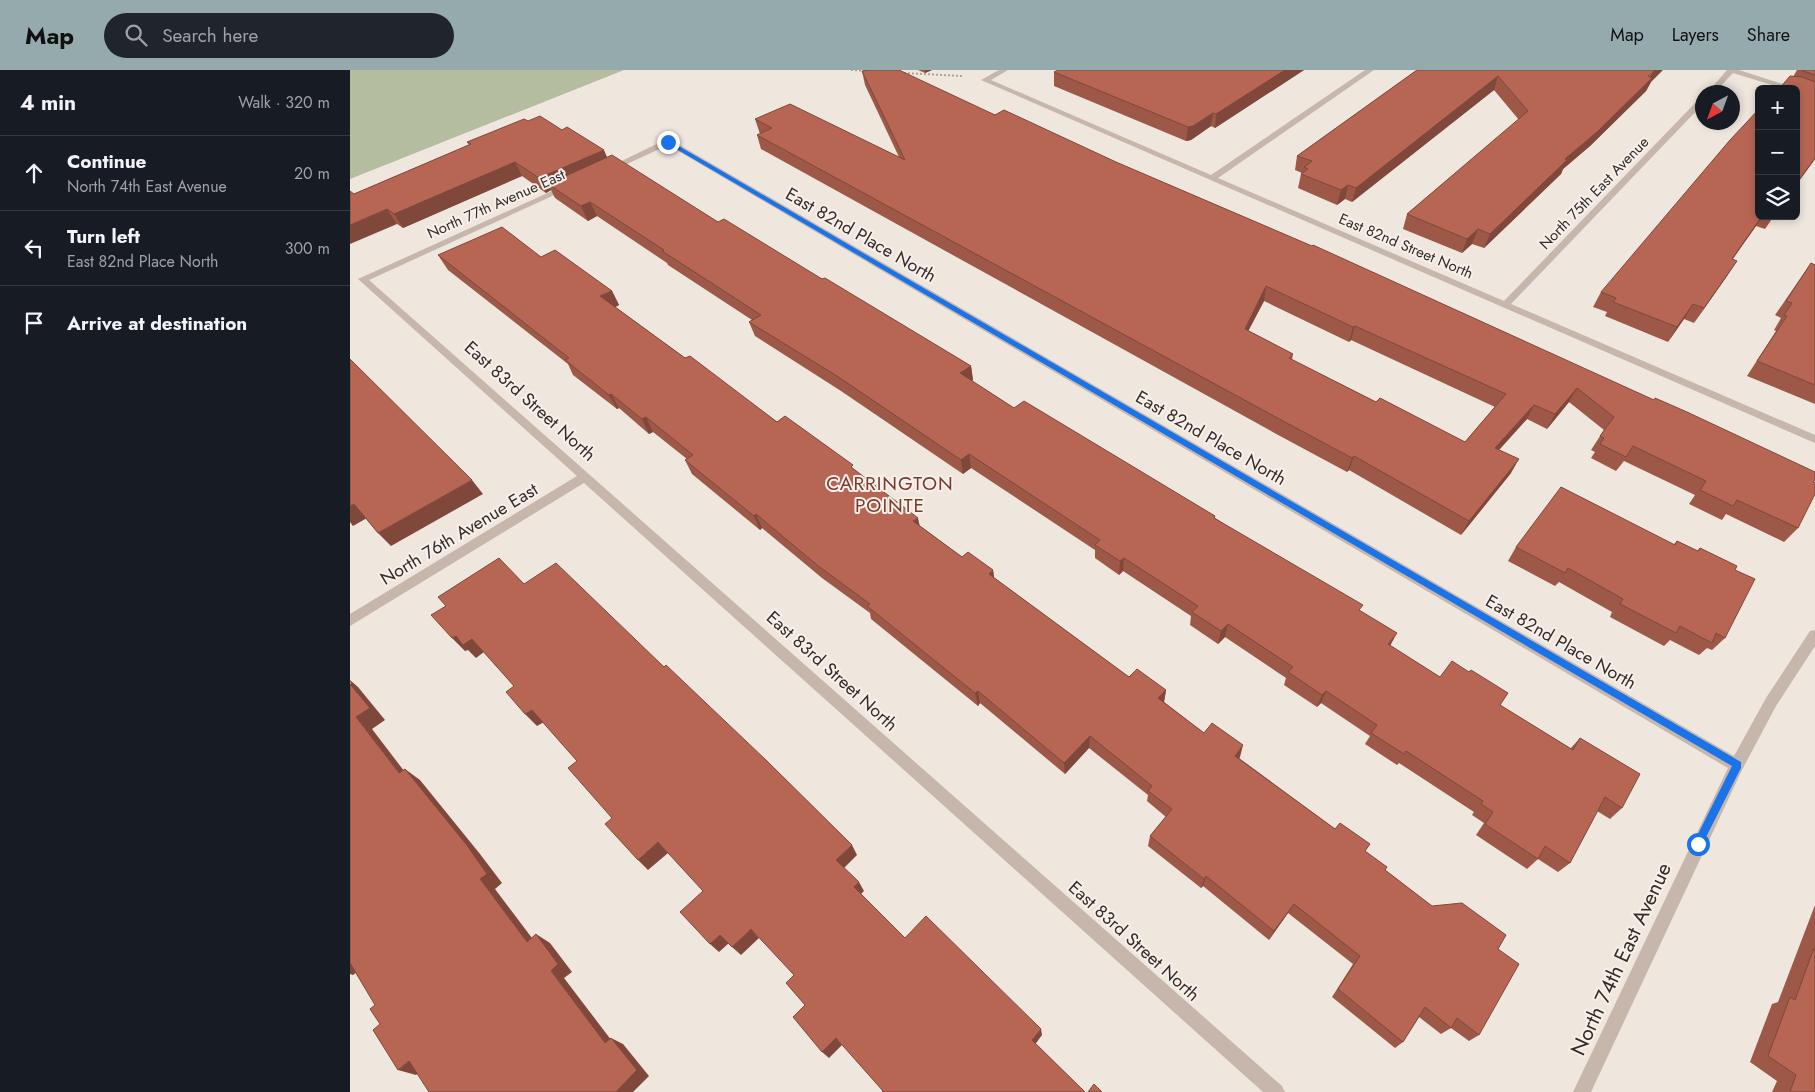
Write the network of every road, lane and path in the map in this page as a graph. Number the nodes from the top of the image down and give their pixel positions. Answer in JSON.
{"nodes":[{"id":1,"x":851,"y":70,"type":"edge"},
{"id":2,"x":1004,"y":70,"type":"edge"},
{"id":3,"x":1370,"y":70,"type":"edge"},
{"id":4,"x":1731,"y":70,"type":"edge"},
{"id":5,"x":870,"y":71,"type":"edge"},
{"id":6,"x":898,"y":73,"type":"edge"},
{"id":7,"x":962,"y":76,"type":"dead end"},
{"id":8,"x":1717,"y":85,"type":"edge"},
{"id":9,"x":1782,"y":85,"type":"edge"},
{"id":10,"x":1800,"y":90,"type":"edge"},
{"id":11,"x":1806,"y":92,"type":"edge"},
{"id":12,"x":1695,"y":108,"type":"edge"},
{"id":13,"x":596,"y":174,"type":"edge"},
{"id":14,"x":1212,"y":178,"type":"junction"},
{"id":15,"x":578,"y":182,"type":"edge"},
{"id":16,"x":363,"y":279,"type":"joint"},
{"id":17,"x":1506,"y":304,"type":"junction"},
{"id":18,"x":1815,"y":440,"type":"edge"},
{"id":19,"x":586,"y":476,"type":"junction"},
{"id":20,"x":350,"y":621,"type":"edge"},
{"id":21,"x":1815,"y":635,"type":"edge"},
{"id":22,"x":1737,"y":765,"type":"junction"},
{"id":23,"x":1276,"y":1092,"type":"edge"},
{"id":24,"x":1582,"y":1092,"type":"edge"}],
"edges":[{"from":1,"to":5,"type":"path"},
{"from":2,"to":14,"type":"street","name":"East 82nd Street North"},
{"from":3,"to":14,"type":"street"},
{"from":4,"to":8,"type":"street"},
{"from":4,"to":9,"type":"street"},
{"from":6,"to":7,"type":"path"},
{"from":10,"to":11,"type":"street"},
{"from":12,"to":17,"type":"street","name":"North 75th East Avenue"},
{"from":13,"to":22,"type":"street","name":"East 82nd Place North"},
{"from":14,"to":17,"type":"street","name":"East 82nd Street North"},
{"from":15,"to":16,"type":"street","name":"North 77th Avenue East"},
{"from":16,"to":19,"type":"street","name":"East 83rd Street North"},
{"from":17,"to":18,"type":"street","name":"East 82nd Street North"},
{"from":19,"to":20,"type":"street","name":"North 76th Avenue East"},
{"from":19,"to":23,"type":"street","name":"East 83rd Street North"},
{"from":21,"to":22,"type":"street","name":"North 74th East Avenue"},
{"from":22,"to":24,"type":"street","name":"North 74th East Avenue"}]}
